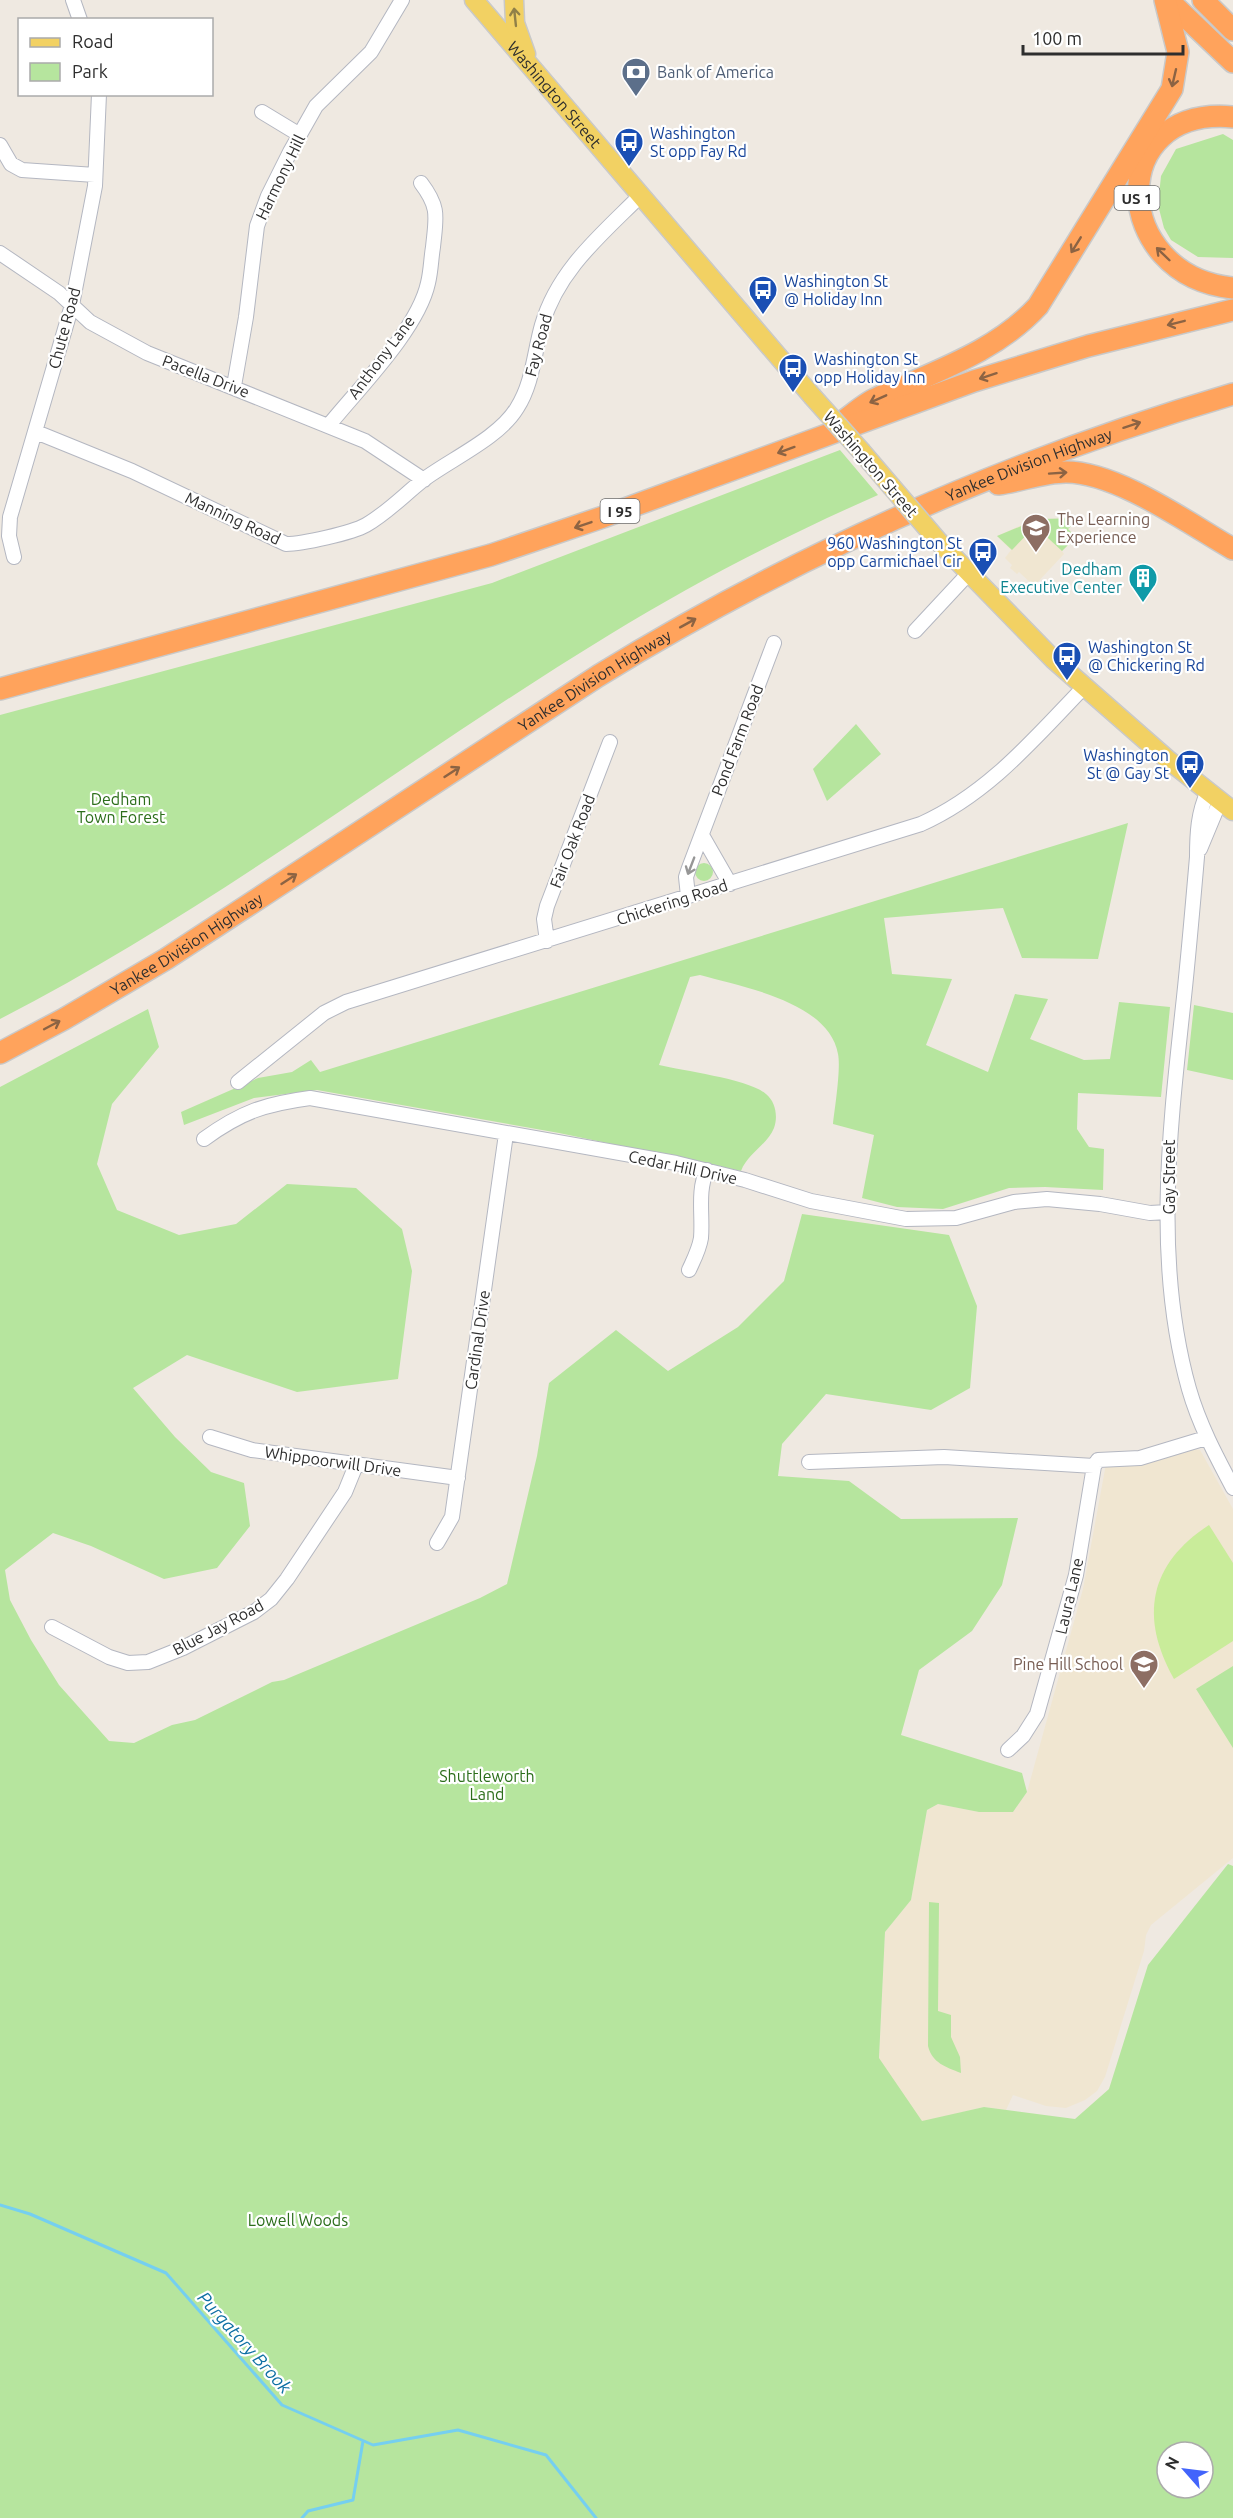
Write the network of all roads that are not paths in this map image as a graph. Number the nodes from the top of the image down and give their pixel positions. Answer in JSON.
{"nodes":[{"id":1,"x":73,"y":0,"type":"edge"},
{"id":2,"x":402,"y":0,"type":"edge"},
{"id":3,"x":514,"y":0,"type":"edge"},
{"id":4,"x":1167,"y":0,"type":"edge"},
{"id":5,"x":1203,"y":0,"type":"edge"},
{"id":6,"x":475,"y":1,"type":"edge"},
{"id":7,"x":80,"y":18,"type":"edge"},
{"id":8,"x":1233,"y":30,"type":"edge"},
{"id":9,"x":1233,"y":62,"type":"edge"},
{"id":10,"x":534,"y":73,"type":"junction"},
{"id":11,"x":99,"y":96,"type":"edge"},
{"id":12,"x":262,"y":112,"type":"dead end"},
{"id":13,"x":1233,"y":117,"type":"edge"},
{"id":14,"x":300,"y":135,"type":"junction"},
{"id":15,"x":0,"y":145,"type":"edge"},
{"id":16,"x":96,"y":175,"type":"junction"},
{"id":17,"x":421,"y":183,"type":"dead end"},
{"id":18,"x":640,"y":196,"type":"junction"},
{"id":19,"x":0,"y":254,"type":"edge"},
{"id":20,"x":1233,"y":288,"type":"edge"},
{"id":21,"x":72,"y":305,"type":"junction"},
{"id":22,"x":1233,"y":310,"type":"edge"},
{"id":23,"x":234,"y":386,"type":"junction"},
{"id":24,"x":1233,"y":394,"type":"edge"},
{"id":25,"x":329,"y":425,"type":"junction"},
{"id":26,"x":36,"y":432,"type":"junction"},
{"id":27,"x":822,"y":437,"type":"junction"},
{"id":28,"x":424,"y":480,"type":"junction"},
{"id":29,"x":959,"y":490,"type":"junction"},
{"id":30,"x":1233,"y":549,"type":"edge"},
{"id":31,"x":14,"y":557,"type":"dead end"},
{"id":32,"x":969,"y":573,"type":"junction"},
{"id":33,"x":915,"y":630,"type":"dead end"},
{"id":34,"x":774,"y":644,"type":"dead end"},
{"id":35,"x":1084,"y":687,"type":"junction"},
{"id":36,"x":0,"y":689,"type":"edge"},
{"id":37,"x":610,"y":742,"type":"dead end"},
{"id":38,"x":1221,"y":801,"type":"edge"},
{"id":39,"x":703,"y":837,"type":"junction"},
{"id":40,"x":730,"y":884,"type":"junction"},
{"id":41,"x":688,"y":896,"type":"junction"},
{"id":42,"x":547,"y":941,"type":"junction"},
{"id":43,"x":0,"y":1053,"type":"edge"},
{"id":44,"x":238,"y":1082,"type":"dead end"},
{"id":45,"x":506,"y":1134,"type":"junction"},
{"id":46,"x":204,"y":1139,"type":"dead end"},
{"id":47,"x":707,"y":1170,"type":"junction"},
{"id":48,"x":1168,"y":1212,"type":"junction"},
{"id":49,"x":689,"y":1270,"type":"dead end"},
{"id":50,"x":210,"y":1437,"type":"dead end"},
{"id":51,"x":1206,"y":1438,"type":"junction"},
{"id":52,"x":809,"y":1462,"type":"dead end"},
{"id":53,"x":356,"y":1465,"type":"junction"},
{"id":54,"x":1094,"y":1466,"type":"junction"},
{"id":55,"x":458,"y":1478,"type":"junction"},
{"id":56,"x":1233,"y":1488,"type":"edge"},
{"id":57,"x":437,"y":1543,"type":"dead end"},
{"id":58,"x":52,"y":1627,"type":"dead end"},
{"id":59,"x":1008,"y":1750,"type":"dead end"}],
"edges":[{"from":1,"to":7,"type":"street"},
{"from":2,"to":14,"type":"street","name":"Harmony Hill"},
{"from":10,"to":3,"type":"main road","one_way":true},
{"from":4,"to":9,"type":"highway"},
{"from":4,"to":27,"type":"highway","one_way":true},
{"from":5,"to":8,"type":"highway"},
{"from":6,"to":10,"type":"main road","name":"Washington Street"},
{"from":10,"to":18,"type":"main road","name":"Washington Street"},
{"from":11,"to":16,"type":"street","name":"Chute Road"},
{"from":12,"to":14,"type":"street"},
{"from":20,"to":13,"type":"highway","number":"US 1","one_way":true},
{"from":14,"to":23,"type":"street","name":"Harmony Hill"},
{"from":15,"to":16,"type":"street"},
{"from":16,"to":21,"type":"street","name":"Chute Road"},
{"from":17,"to":25,"type":"street","name":"Anthony Lane"},
{"from":18,"to":28,"type":"street","name":"Fay Road"},
{"from":18,"to":32,"type":"main road","name":"Washington Street","bridge":true},
{"from":19,"to":21,"type":"street","name":"Pacella Drive"},
{"from":21,"to":23,"type":"street","name":"Pacella Drive"},
{"from":21,"to":26,"type":"street","name":"Chute Road"},
{"from":22,"to":27,"type":"highway","number":"I 95","one_way":true},
{"from":23,"to":25,"type":"street","name":"Pacella Drive"},
{"from":29,"to":24,"type":"highway","name":"Yankee Division Highway","one_way":true},
{"from":25,"to":28,"type":"street","name":"Pacella Drive"},
{"from":26,"to":28,"type":"street","name":"Manning Road"},
{"from":26,"to":31,"type":"street","name":"Chute Road"},
{"from":27,"to":36,"type":"highway","number":"I 95","one_way":true},
{"from":29,"to":30,"type":"highway","one_way":true},
{"from":43,"to":29,"type":"highway","name":"Yankee Division Highway","one_way":true},
{"from":32,"to":33,"type":"street"},
{"from":32,"to":35,"type":"main road","name":"Washington Street"},
{"from":34,"to":39,"type":"street","name":"Pond Farm Road"},
{"from":35,"to":38,"type":"main road","name":"Washington Street"},
{"from":35,"to":40,"type":"street","name":"Chickering Road"},
{"from":37,"to":42,"type":"street","name":"Fair Oak Road"},
{"from":38,"to":48,"type":"street","name":"Gay Street"},
{"from":39,"to":40,"type":"street"},
{"from":39,"to":41,"type":"street","name":"Pond Farm Road","one_way":true},
{"from":40,"to":41,"type":"street","name":"Chickering Road"},
{"from":41,"to":42,"type":"street","name":"Chickering Road"},
{"from":42,"to":44,"type":"street","name":"Chickering Road"},
{"from":45,"to":46,"type":"street","name":"Cedar Hill Drive"},
{"from":45,"to":47,"type":"street","name":"Cedar Hill Drive"},
{"from":45,"to":55,"type":"street","name":"Cardinal Drive"},
{"from":47,"to":48,"type":"street","name":"Cedar Hill Drive"},
{"from":47,"to":49,"type":"street"},
{"from":48,"to":51,"type":"street","name":"Gay Street"},
{"from":50,"to":53,"type":"street","name":"Whippoorwill Drive"},
{"from":51,"to":54,"type":"street"},
{"from":51,"to":56,"type":"street","name":"Gay Street"},
{"from":52,"to":54,"type":"street"},
{"from":53,"to":55,"type":"street","name":"Whippoorwill Drive"},
{"from":53,"to":58,"type":"street","name":"Blue Jay Road"},
{"from":54,"to":59,"type":"street","name":"Laura Lane"},
{"from":55,"to":57,"type":"street","name":"Cardinal Drive"}]}
